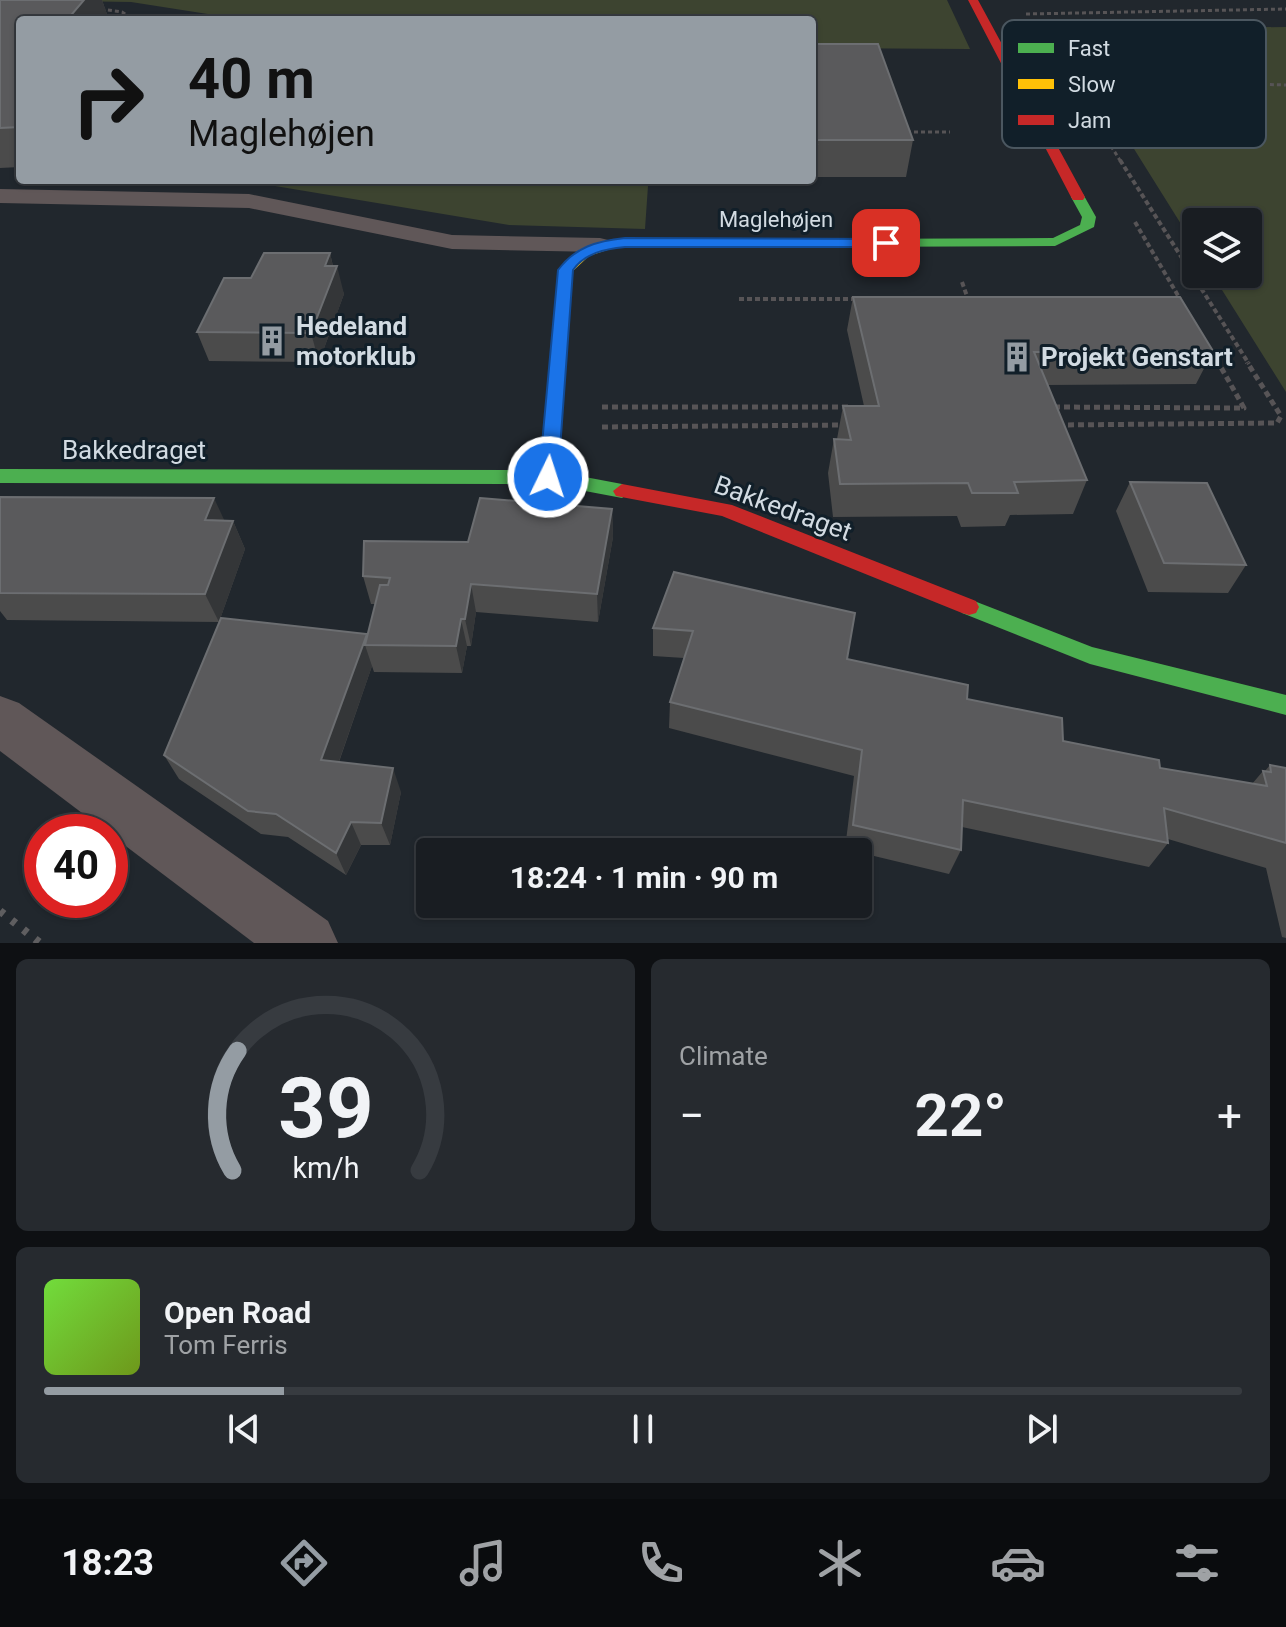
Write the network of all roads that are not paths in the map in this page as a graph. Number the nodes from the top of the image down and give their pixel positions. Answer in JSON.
{"nodes":[{"id":1,"x":977,"y":7,"type":"edge"},
{"id":2,"x":1002,"y":54,"type":"edge"},
{"id":3,"x":1052,"y":148,"type":"edge"},
{"id":4,"x":9,"y":189,"type":"edge"},
{"id":5,"x":600,"y":245,"type":"junction"},
{"id":6,"x":0,"y":476,"type":"edge"},
{"id":7,"x":548,"y":477,"type":"junction"},
{"id":8,"x":1286,"y":705,"type":"edge"},
{"id":9,"x":0,"y":720,"type":"edge"},
{"id":10,"x":306,"y":943,"type":"edge"}],
"edges":[{"from":1,"to":2,"type":"street","name":"Maglehøjen"},
{"from":3,"to":5,"type":"street","name":"Maglehøjen"},
{"from":4,"to":5,"type":"lane"},
{"from":5,"to":7,"type":"street"},
{"from":6,"to":7,"type":"street","name":"Bakkedraget"},
{"from":7,"to":8,"type":"street","name":"Bakkedraget"},
{"from":9,"to":10,"type":"street"}]}
